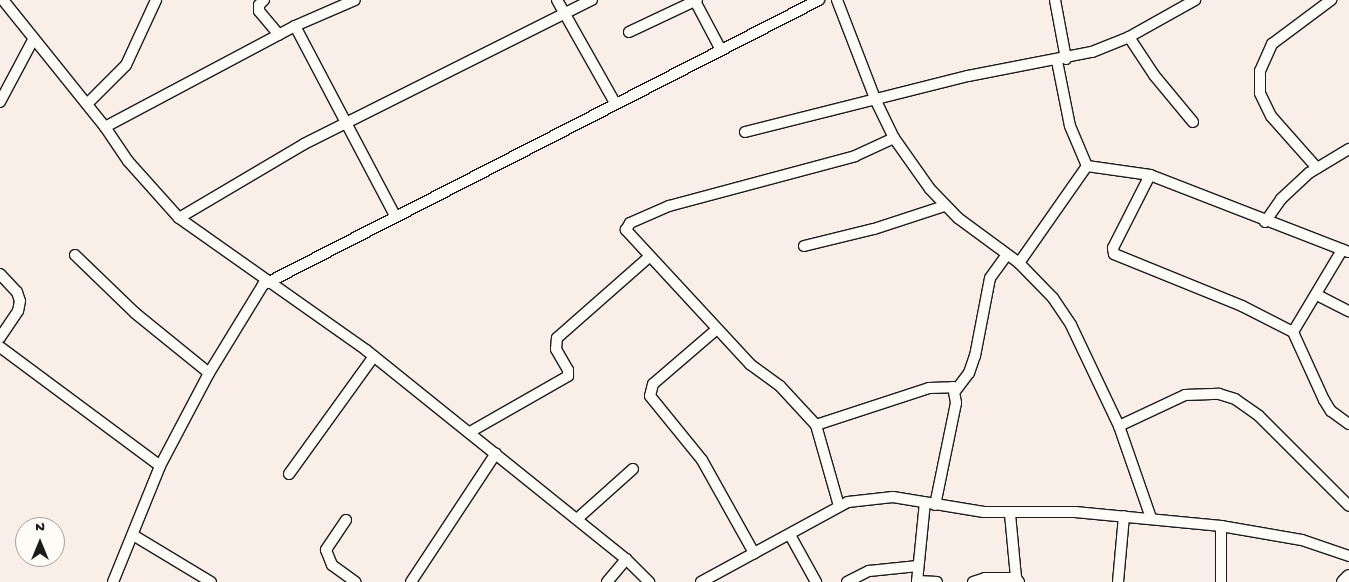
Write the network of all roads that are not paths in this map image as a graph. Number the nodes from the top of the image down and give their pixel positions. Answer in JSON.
{"nodes":[{"id":1,"x":3,"y":0,"type":"edge"},
{"id":2,"x":156,"y":0,"type":"edge"},
{"id":3,"x":264,"y":0,"type":"edge"},
{"id":4,"x":355,"y":0,"type":"edge"},
{"id":5,"x":557,"y":0,"type":"edge"},
{"id":6,"x":592,"y":0,"type":"edge"},
{"id":7,"x":696,"y":0,"type":"edge"},
{"id":8,"x":819,"y":0,"type":"edge"},
{"id":9,"x":836,"y":0,"type":"edge"},
{"id":10,"x":1055,"y":0,"type":"edge"},
{"id":11,"x":1194,"y":0,"type":"edge"},
{"id":12,"x":1331,"y":0,"type":"edge"},
{"id":13,"x":564,"y":14,"type":"junction"},
{"id":14,"x":295,"y":26,"type":"junction"},
{"id":15,"x":629,"y":32,"type":"dead end"},
{"id":16,"x":279,"y":35,"type":"junction"},
{"id":17,"x":1129,"y":37,"type":"junction"},
{"id":18,"x":34,"y":38,"type":"junction"},
{"id":19,"x":720,"y":48,"type":"junction"},
{"id":20,"x":1062,"y":60,"type":"junction"},
{"id":21,"x":876,"y":101,"type":"junction"},
{"id":22,"x":0,"y":102,"type":"edge"},
{"id":23,"x":87,"y":104,"type":"junction"},
{"id":24,"x":615,"y":104,"type":"junction"},
{"id":25,"x":1193,"y":122,"type":"dead end"},
{"id":26,"x":347,"y":124,"type":"junction"},
{"id":27,"x":106,"y":127,"type":"junction"},
{"id":28,"x":745,"y":132,"type":"dead end"},
{"id":29,"x":894,"y":138,"type":"junction"},
{"id":30,"x":1349,"y":149,"type":"edge"},
{"id":31,"x":1087,"y":166,"type":"junction"},
{"id":32,"x":1317,"y":168,"type":"junction"},
{"id":33,"x":1150,"y":175,"type":"junction"},
{"id":34,"x":944,"y":206,"type":"junction"},
{"id":35,"x":396,"y":216,"type":"junction"},
{"id":36,"x":179,"y":218,"type":"junction"},
{"id":37,"x":1265,"y":222,"type":"junction"},
{"id":38,"x":804,"y":246,"type":"dead end"},
{"id":39,"x":1346,"y":251,"type":"edge"},
{"id":40,"x":1007,"y":254,"type":"junction"},
{"id":41,"x":75,"y":255,"type":"dead end"},
{"id":42,"x":649,"y":256,"type":"junction"},
{"id":43,"x":1019,"y":264,"type":"junction"},
{"id":44,"x":0,"y":274,"type":"edge"},
{"id":45,"x":268,"y":282,"type":"junction"},
{"id":46,"x":1317,"y":294,"type":"junction"},
{"id":47,"x":1349,"y":311,"type":"edge"},
{"id":48,"x":717,"y":329,"type":"junction"},
{"id":49,"x":1293,"y":332,"type":"junction"},
{"id":50,"x":0,"y":338,"type":"edge"},
{"id":51,"x":0,"y":347,"type":"edge"},
{"id":52,"x":374,"y":356,"type":"junction"},
{"id":53,"x":209,"y":373,"type":"junction"},
{"id":54,"x":956,"y":390,"type":"junction"},
{"id":55,"x":1349,"y":424,"type":"edge"},
{"id":56,"x":816,"y":425,"type":"junction"},
{"id":57,"x":1119,"y":426,"type":"junction"},
{"id":58,"x":470,"y":432,"type":"junction"},
{"id":59,"x":496,"y":453,"type":"junction"},
{"id":60,"x":160,"y":466,"type":"junction"},
{"id":61,"x":633,"y":469,"type":"dead end"},
{"id":62,"x":289,"y":474,"type":"dead end"},
{"id":63,"x":930,"y":504,"type":"junction"},
{"id":64,"x":839,"y":506,"type":"junction"},
{"id":65,"x":1349,"y":506,"type":"edge"},
{"id":66,"x":1010,"y":514,"type":"junction"},
{"id":67,"x":1124,"y":516,"type":"junction"},
{"id":68,"x":1151,"y":518,"type":"junction"},
{"id":69,"x":577,"y":519,"type":"junction"},
{"id":70,"x":346,"y":520,"type":"dead end"},
{"id":71,"x":1221,"y":526,"type":"junction"},
{"id":72,"x":133,"y":535,"type":"junction"},
{"id":73,"x":790,"y":535,"type":"junction"},
{"id":74,"x":754,"y":553,"type":"junction"},
{"id":75,"x":1349,"y":556,"type":"edge"},
{"id":76,"x":626,"y":559,"type":"junction"},
{"id":77,"x":918,"y":566,"type":"junction"},
{"id":78,"x":1349,"y":577,"type":"edge"},
{"id":79,"x":1018,"y":580,"type":"edge"},
{"id":80,"x":113,"y":582,"type":"edge"},
{"id":81,"x":211,"y":582,"type":"edge"},
{"id":82,"x":355,"y":582,"type":"edge"},
{"id":83,"x":411,"y":582,"type":"edge"},
{"id":84,"x":607,"y":582,"type":"edge"},
{"id":85,"x":649,"y":582,"type":"edge"},
{"id":86,"x":701,"y":582,"type":"edge"},
{"id":87,"x":816,"y":582,"type":"edge"},
{"id":88,"x":847,"y":582,"type":"edge"},
{"id":89,"x":917,"y":582,"type":"edge"},
{"id":90,"x":937,"y":582,"type":"edge"},
{"id":91,"x":973,"y":582,"type":"edge"},
{"id":92,"x":1118,"y":582,"type":"edge"},
{"id":93,"x":1221,"y":582,"type":"edge"},
{"id":94,"x":1344,"y":582,"type":"edge"}],
"edges":[{"from":1,"to":18,"type":"street"},
{"from":2,"to":23,"type":"street"},
{"from":3,"to":16,"type":"street"},
{"from":4,"to":14,"type":"street"},
{"from":5,"to":13,"type":"street"},
{"from":6,"to":13,"type":"street"},
{"from":7,"to":15,"type":"street"},
{"from":7,"to":19,"type":"street"},
{"from":8,"to":19,"type":"street"},
{"from":9,"to":21,"type":"street"},
{"from":10,"to":20,"type":"street"},
{"from":11,"to":17,"type":"street"},
{"from":12,"to":32,"type":"street"},
{"from":13,"to":24,"type":"street"},
{"from":13,"to":26,"type":"street"},
{"from":14,"to":16,"type":"street"},
{"from":14,"to":26,"type":"street"},
{"from":16,"to":27,"type":"street"},
{"from":17,"to":20,"type":"street"},
{"from":17,"to":25,"type":"street"},
{"from":18,"to":22,"type":"street"},
{"from":18,"to":23,"type":"street"},
{"from":19,"to":24,"type":"street"},
{"from":20,"to":21,"type":"street"},
{"from":20,"to":31,"type":"street"},
{"from":21,"to":28,"type":"street"},
{"from":21,"to":29,"type":"street"},
{"from":23,"to":27,"type":"street"},
{"from":24,"to":35,"type":"street"},
{"from":26,"to":35,"type":"street"},
{"from":26,"to":36,"type":"street"},
{"from":27,"to":36,"type":"street"},
{"from":29,"to":34,"type":"street"},
{"from":29,"to":42,"type":"street"},
{"from":30,"to":32,"type":"street"},
{"from":31,"to":33,"type":"street"},
{"from":31,"to":43,"type":"street"},
{"from":32,"to":37,"type":"street"},
{"from":33,"to":37,"type":"street"},
{"from":33,"to":49,"type":"street"},
{"from":34,"to":38,"type":"street"},
{"from":34,"to":40,"type":"street"},
{"from":35,"to":45,"type":"street"},
{"from":36,"to":45,"type":"street"},
{"from":37,"to":39,"type":"street"},
{"from":39,"to":46,"type":"street"},
{"from":40,"to":43,"type":"street"},
{"from":40,"to":54,"type":"street"},
{"from":41,"to":53,"type":"street"},
{"from":42,"to":48,"type":"street"},
{"from":42,"to":58,"type":"street"},
{"from":43,"to":57,"type":"street"},
{"from":44,"to":50,"type":"street"},
{"from":45,"to":52,"type":"street"},
{"from":45,"to":53,"type":"street"},
{"from":46,"to":47,"type":"street"},
{"from":46,"to":49,"type":"street"},
{"from":48,"to":56,"type":"street"},
{"from":48,"to":74,"type":"street"},
{"from":49,"to":55,"type":"street"},
{"from":51,"to":60,"type":"street"},
{"from":52,"to":58,"type":"street"},
{"from":52,"to":62,"type":"street"},
{"from":53,"to":60,"type":"street"},
{"from":54,"to":56,"type":"street"},
{"from":54,"to":63,"type":"street"},
{"from":56,"to":64,"type":"street"},
{"from":57,"to":65,"type":"street"},
{"from":57,"to":68,"type":"street"},
{"from":58,"to":59,"type":"street"},
{"from":59,"to":69,"type":"street"},
{"from":59,"to":83,"type":"street"},
{"from":60,"to":72,"type":"street"},
{"from":61,"to":69,"type":"street"},
{"from":63,"to":64,"type":"street"},
{"from":63,"to":66,"type":"street"},
{"from":63,"to":77,"type":"street"},
{"from":64,"to":73,"type":"street"},
{"from":66,"to":67,"type":"street"},
{"from":66,"to":79,"type":"street"},
{"from":67,"to":68,"type":"street"},
{"from":67,"to":92,"type":"street"},
{"from":68,"to":71,"type":"street"},
{"from":69,"to":76,"type":"street"},
{"from":70,"to":82,"type":"street"},
{"from":71,"to":75,"type":"street"},
{"from":71,"to":93,"type":"street"},
{"from":72,"to":80,"type":"street"},
{"from":72,"to":81,"type":"street"},
{"from":73,"to":74,"type":"street"},
{"from":73,"to":87,"type":"street"},
{"from":74,"to":86,"type":"street"},
{"from":76,"to":84,"type":"street"},
{"from":76,"to":85,"type":"street"},
{"from":77,"to":88,"type":"street"},
{"from":77,"to":89,"type":"street"},
{"from":78,"to":94,"type":"street"},
{"from":79,"to":91,"type":"street"},
{"from":89,"to":90,"type":"street"}]}
